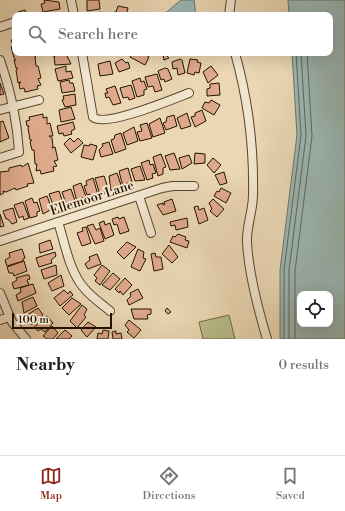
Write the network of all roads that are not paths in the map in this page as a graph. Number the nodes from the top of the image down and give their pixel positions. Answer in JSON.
{"nodes":[{"id":1,"x":71,"y":0,"type":"edge"},
{"id":2,"x":231,"y":0,"type":"edge"},
{"id":3,"x":73,"y":12,"type":"edge"},
{"id":4,"x":229,"y":12,"type":"edge"},
{"id":5,"x":12,"y":23,"type":"edge"},
{"id":6,"x":0,"y":27,"type":"edge"},
{"id":7,"x":83,"y":56,"type":"edge"},
{"id":8,"x":236,"y":56,"type":"edge"},
{"id":9,"x":0,"y":60,"type":"edge"},
{"id":10,"x":189,"y":93,"type":"dead end"},
{"id":11,"x":39,"y":100,"type":"dead end"},
{"id":12,"x":13,"y":106,"type":"junction"},
{"id":13,"x":0,"y":110,"type":"edge"},
{"id":14,"x":0,"y":158,"type":"edge"},
{"id":15,"x":194,"y":186,"type":"dead end"},
{"id":16,"x":139,"y":196,"type":"junction"},
{"id":17,"x":58,"y":222,"type":"junction"},
{"id":18,"x":151,"y":233,"type":"dead end"},
{"id":19,"x":0,"y":241,"type":"edge"},
{"id":20,"x":0,"y":293,"type":"edge"},
{"id":21,"x":110,"y":311,"type":"dead end"},
{"id":22,"x":10,"y":317,"type":"junction"},
{"id":23,"x":0,"y":320,"type":"edge"},
{"id":24,"x":26,"y":339,"type":"edge"},
{"id":25,"x":267,"y":339,"type":"edge"}],
"edges":[{"from":1,"to":3,"type":"street"},
{"from":2,"to":4,"type":"street"},
{"from":5,"to":6,"type":"street"},
{"from":7,"to":10,"type":"street"},
{"from":8,"to":25,"type":"street"},
{"from":9,"to":12,"type":"street"},
{"from":11,"to":12,"type":"street"},
{"from":12,"to":13,"type":"street"},
{"from":12,"to":14,"type":"street"},
{"from":15,"to":16,"type":"street","name":"Ellemoor Lane"},
{"from":16,"to":17,"type":"street","name":"Ellemoor Lane"},
{"from":16,"to":18,"type":"street"},
{"from":17,"to":19,"type":"street","name":"Ellemoor Lane"},
{"from":17,"to":21,"type":"street"},
{"from":20,"to":22,"type":"street"},
{"from":22,"to":23,"type":"street"},
{"from":22,"to":24,"type":"street"}]}
